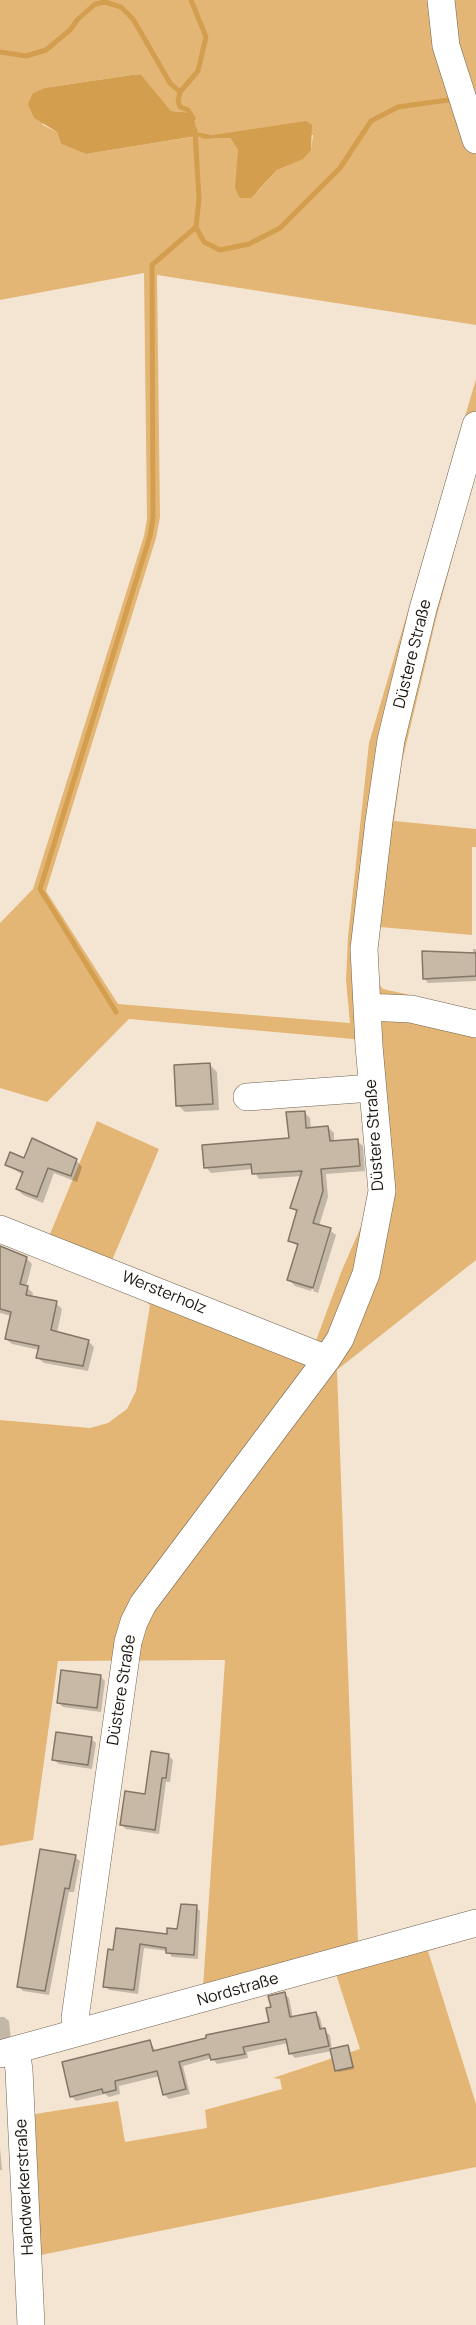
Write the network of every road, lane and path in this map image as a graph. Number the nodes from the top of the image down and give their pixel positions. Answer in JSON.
{"nodes":[{"id":1,"x":441,"y":0,"type":"edge"},
{"id":2,"x":476,"y":140,"type":"edge"},
{"id":3,"x":476,"y":425,"type":"edge"},
{"id":4,"x":367,"y":1007,"type":"junction"},
{"id":5,"x":476,"y":1024,"type":"edge"},
{"id":6,"x":372,"y":1088,"type":"junction"},
{"id":7,"x":247,"y":1097,"type":"dead end"},
{"id":8,"x":0,"y":1229,"type":"edge"},
{"id":9,"x":327,"y":1359,"type":"junction"},
{"id":10,"x":476,"y":1923,"type":"edge"},
{"id":11,"x":78,"y":2032,"type":"junction"},
{"id":12,"x":8,"y":2052,"type":"edge"},
{"id":13,"x":31,"y":2325,"type":"edge"}],
"edges":[{"from":1,"to":2,"type":"street"},
{"from":3,"to":4,"type":"street","name":"Düstere Straße"},
{"from":4,"to":5,"type":"street"},
{"from":4,"to":6,"type":"street","name":"Düstere Straße"},
{"from":6,"to":7,"type":"street"},
{"from":6,"to":9,"type":"street","name":"Düstere Straße"},
{"from":8,"to":9,"type":"street","name":"Wersterholz"},
{"from":9,"to":11,"type":"street","name":"Düstere Straße"},
{"from":10,"to":11,"type":"street","name":"Nordstraße"},
{"from":11,"to":12,"type":"street","name":"Nordstraße"},
{"from":12,"to":13,"type":"street","name":"Handwerkerstraße"}]}
